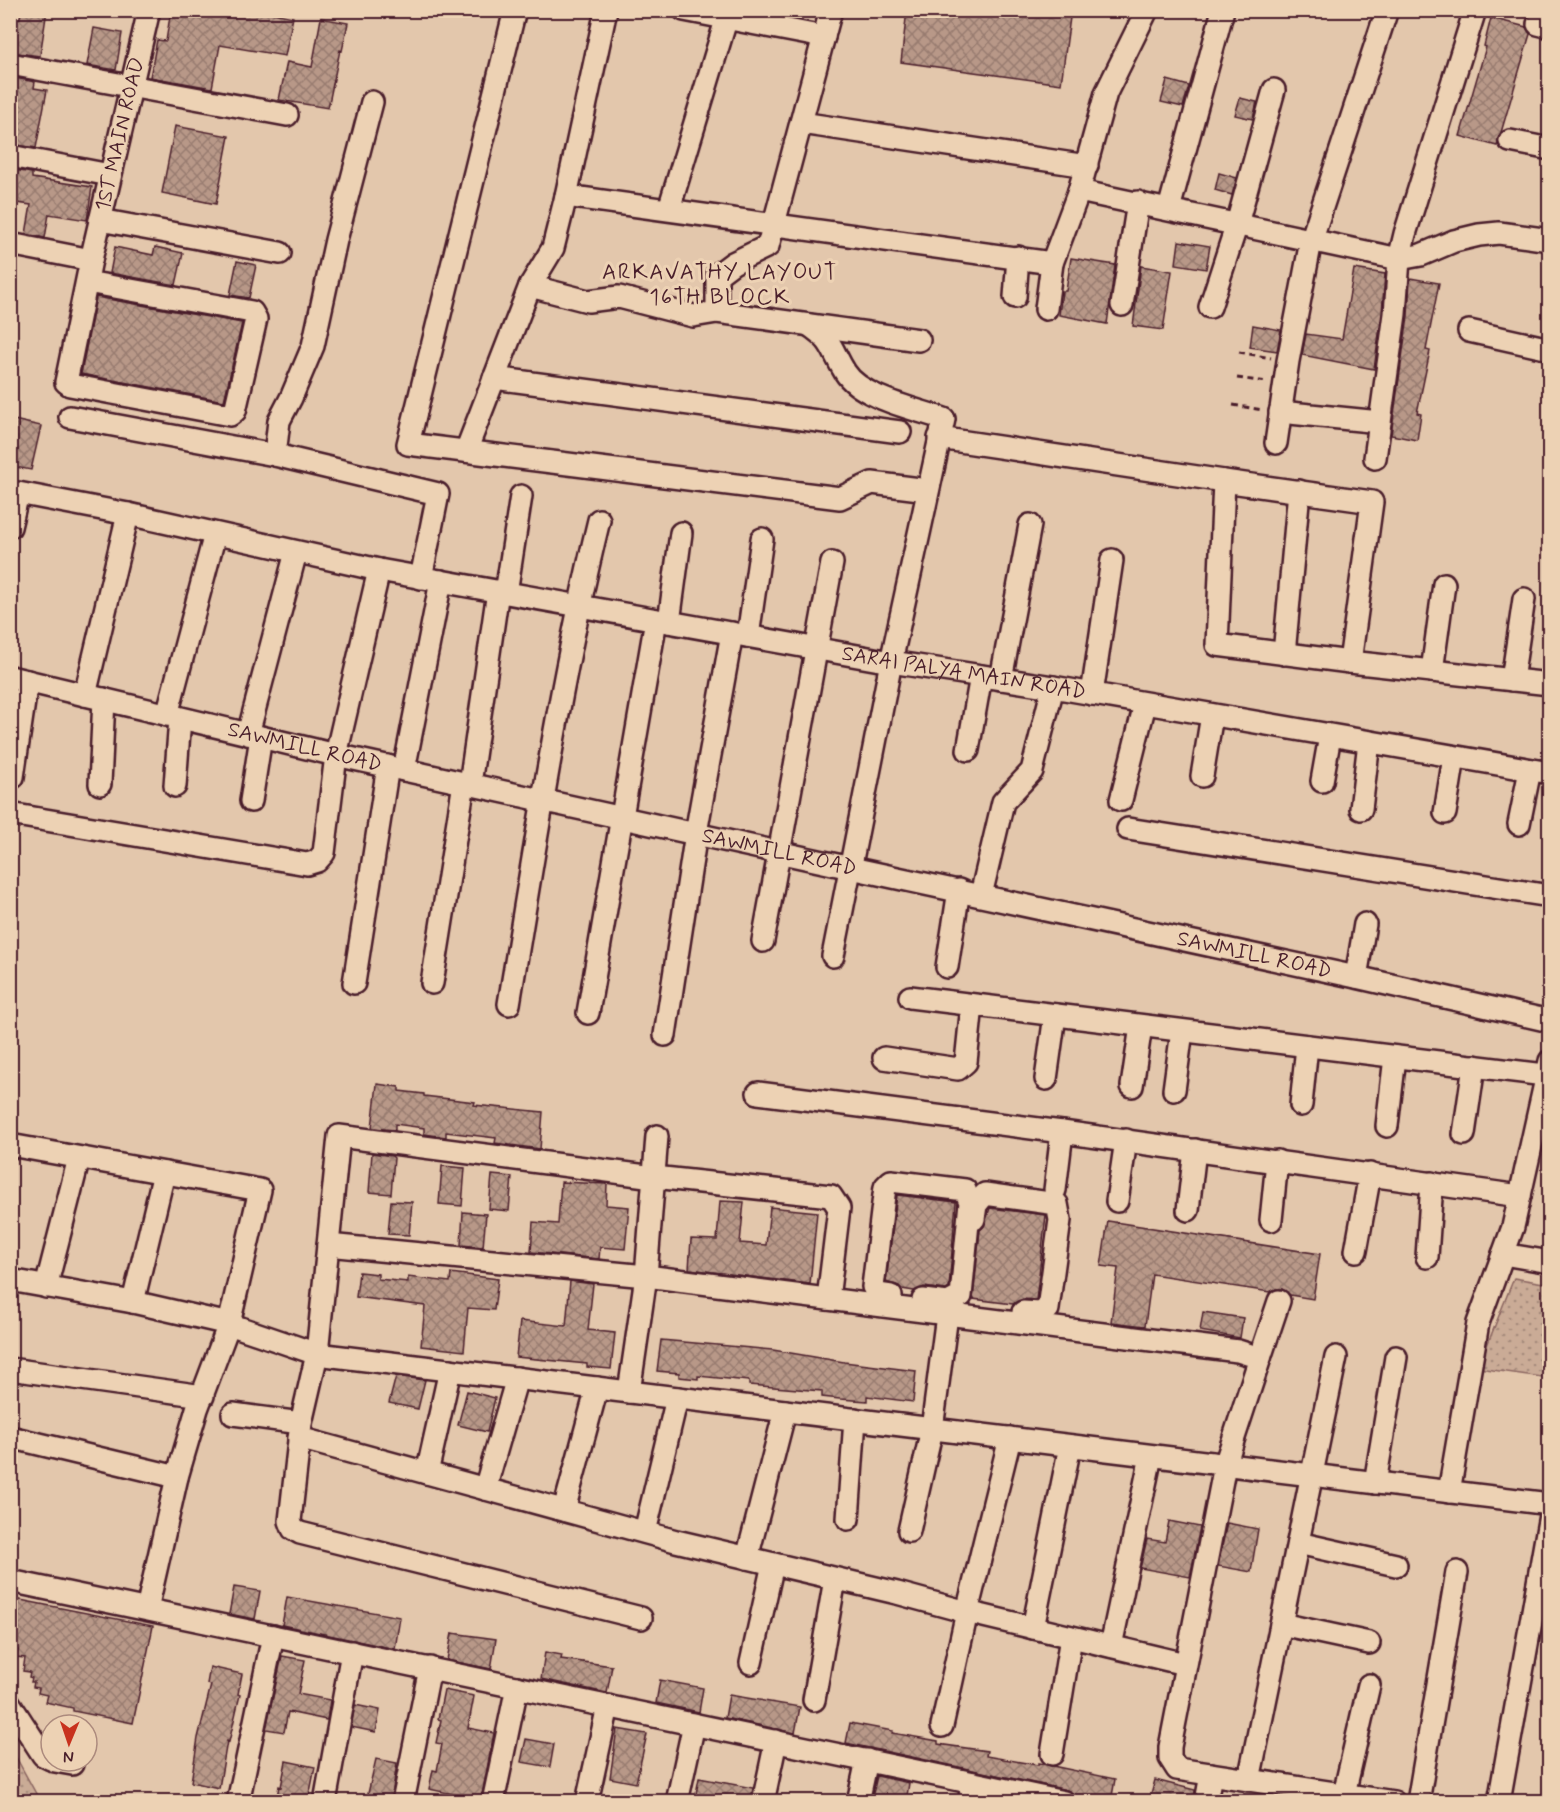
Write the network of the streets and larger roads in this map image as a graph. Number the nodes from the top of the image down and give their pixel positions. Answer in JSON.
{"nodes":[{"id":1,"x":148,"y":10,"type":"edge"},
{"id":2,"x":515,"y":10,"type":"edge"},
{"id":3,"x":606,"y":10,"type":"edge"},
{"id":4,"x":684,"y":10,"type":"edge"},
{"id":5,"x":831,"y":10,"type":"edge"},
{"id":6,"x":1147,"y":10,"type":"edge"},
{"id":7,"x":1223,"y":10,"type":"edge"},
{"id":8,"x":1387,"y":10,"type":"edge"},
{"id":9,"x":1475,"y":10,"type":"edge"},
{"id":10,"x":727,"y":17,"type":"junction"},
{"id":11,"x":824,"y":36,"type":"junction"},
{"id":12,"x":10,"y":64,"type":"edge"},
{"id":13,"x":131,"y":86,"type":"junction"},
{"id":14,"x":1275,"y":90,"type":"dead end"},
{"id":15,"x":372,"y":102,"type":"dead end"},
{"id":16,"x":287,"y":115,"type":"dead end"},
{"id":17,"x":801,"y":123,"type":"junction"},
{"id":18,"x":1510,"y":141,"type":"dead end"},
{"id":19,"x":1550,"y":149,"type":"edge"},
{"id":20,"x":10,"y":156,"type":"edge"},
{"id":21,"x":1087,"y":166,"type":"junction"},
{"id":22,"x":110,"y":174,"type":"junction"},
{"id":23,"x":1079,"y":191,"type":"junction"},
{"id":24,"x":566,"y":196,"type":"junction"},
{"id":25,"x":1138,"y":202,"type":"junction"},
{"id":26,"x":669,"y":209,"type":"junction"},
{"id":27,"x":1169,"y":209,"type":"junction"},
{"id":28,"x":100,"y":220,"type":"junction"},
{"id":29,"x":1237,"y":224,"type":"junction"},
{"id":30,"x":774,"y":225,"type":"junction"},
{"id":31,"x":1550,"y":240,"type":"edge"},
{"id":32,"x":1311,"y":241,"type":"junction"},
{"id":33,"x":10,"y":244,"type":"edge"},
{"id":34,"x":280,"y":253,"type":"dead end"},
{"id":35,"x":1018,"y":257,"type":"junction"},
{"id":36,"x":1399,"y":259,"type":"junction"},
{"id":37,"x":91,"y":260,"type":"junction"},
{"id":38,"x":1052,"y":263,"type":"junction"},
{"id":39,"x":87,"y":282,"type":"junction"},
{"id":40,"x":530,"y":286,"type":"junction"},
{"id":41,"x":1015,"y":297,"type":"dead end"},
{"id":42,"x":1122,"y":305,"type":"dead end"},
{"id":43,"x":1210,"y":308,"type":"dead end"},
{"id":44,"x":1046,"y":309,"type":"dead end"},
{"id":45,"x":717,"y":312,"type":"junction"},
{"id":46,"x":809,"y":325,"type":"junction"},
{"id":47,"x":1469,"y":331,"type":"dead end"},
{"id":48,"x":919,"y":340,"type":"dead end"},
{"id":49,"x":1550,"y":349,"type":"edge"},
{"id":50,"x":494,"y":378,"type":"junction"},
{"id":51,"x":1280,"y":412,"type":"junction"},
{"id":52,"x":70,"y":417,"type":"dead end"},
{"id":53,"x":1380,"y":422,"type":"junction"},
{"id":54,"x":900,"y":432,"type":"dead end"},
{"id":55,"x":939,"y":438,"type":"junction"},
{"id":56,"x":1276,"y":442,"type":"dead end"},
{"id":57,"x":466,"y":451,"type":"junction"},
{"id":58,"x":275,"y":455,"type":"junction"},
{"id":59,"x":1375,"y":459,"type":"dead end"},
{"id":60,"x":1224,"y":481,"type":"junction"},
{"id":61,"x":928,"y":490,"type":"junction"},
{"id":62,"x":1299,"y":492,"type":"junction"},
{"id":63,"x":521,"y":496,"type":"dead end"},
{"id":64,"x":128,"y":514,"type":"junction"},
{"id":65,"x":599,"y":520,"type":"dead end"},
{"id":66,"x":1030,"y":525,"type":"dead end"},
{"id":67,"x":10,"y":527,"type":"edge"},
{"id":68,"x":681,"y":532,"type":"dead end"},
{"id":69,"x":215,"y":534,"type":"junction"},
{"id":70,"x":762,"y":539,"type":"dead end"},
{"id":71,"x":296,"y":552,"type":"junction"},
{"id":72,"x":1112,"y":560,"type":"dead end"},
{"id":73,"x":832,"y":563,"type":"dead end"},
{"id":74,"x":379,"y":570,"type":"junction"},
{"id":75,"x":431,"y":579,"type":"junction"},
{"id":76,"x":1444,"y":584,"type":"dead end"},
{"id":77,"x":502,"y":592,"type":"junction"},
{"id":78,"x":1524,"y":599,"type":"dead end"},
{"id":79,"x":578,"y":606,"type":"junction"},
{"id":80,"x":663,"y":621,"type":"junction"},
{"id":81,"x":740,"y":634,"type":"junction"},
{"id":82,"x":815,"y":649,"type":"junction"},
{"id":83,"x":1284,"y":654,"type":"junction"},
{"id":84,"x":1350,"y":662,"type":"junction"},
{"id":85,"x":891,"y":663,"type":"junction"},
{"id":86,"x":1432,"y":671,"type":"junction"},
{"id":87,"x":991,"y":678,"type":"junction"},
{"id":88,"x":19,"y":679,"type":"edge"},
{"id":89,"x":1512,"y":680,"type":"junction"},
{"id":90,"x":1550,"y":684,"type":"edge"},
{"id":91,"x":1053,"y":687,"type":"junction"},
{"id":92,"x":1092,"y":694,"type":"junction"},
{"id":93,"x":95,"y":697,"type":"junction"},
{"id":94,"x":1145,"y":704,"type":"junction"},
{"id":95,"x":174,"y":716,"type":"junction"},
{"id":96,"x":1212,"y":716,"type":"junction"},
{"id":97,"x":255,"y":736,"type":"junction"},
{"id":98,"x":1330,"y":736,"type":"junction"},
{"id":99,"x":1369,"y":742,"type":"junction"},
{"id":100,"x":968,"y":750,"type":"dead end"},
{"id":101,"x":336,"y":755,"type":"junction"},
{"id":102,"x":1454,"y":757,"type":"junction"},
{"id":103,"x":396,"y":768,"type":"junction"},
{"id":104,"x":1540,"y":771,"type":"edge"},
{"id":105,"x":1202,"y":776,"type":"dead end"},
{"id":106,"x":13,"y":777,"type":"dead end"},
{"id":107,"x":1322,"y":781,"type":"dead end"},
{"id":108,"x":467,"y":783,"type":"junction"},
{"id":109,"x":100,"y":784,"type":"dead end"},
{"id":110,"x":175,"y":786,"type":"dead end"},
{"id":111,"x":543,"y":800,"type":"junction"},
{"id":112,"x":1121,"y":800,"type":"dead end"},
{"id":113,"x":251,"y":801,"type":"dead end"},
{"id":114,"x":1361,"y":809,"type":"dead end"},
{"id":115,"x":1445,"y":813,"type":"dead end"},
{"id":116,"x":10,"y":814,"type":"edge"},
{"id":117,"x":621,"y":817,"type":"junction"},
{"id":118,"x":1520,"y":824,"type":"dead end"},
{"id":119,"x":1128,"y":829,"type":"dead end"},
{"id":120,"x":696,"y":833,"type":"junction"},
{"id":121,"x":779,"y":851,"type":"junction"},
{"id":122,"x":851,"y":868,"type":"junction"},
{"id":123,"x":959,"y":890,"type":"junction"},
{"id":124,"x":981,"y":895,"type":"junction"},
{"id":125,"x":1550,"y":896,"type":"edge"},
{"id":126,"x":1365,"y":924,"type":"dead end"},
{"id":127,"x":763,"y":941,"type":"dead end"},
{"id":128,"x":833,"y":956,"type":"dead end"},
{"id":129,"x":946,"y":967,"type":"dead end"},
{"id":130,"x":1356,"y":976,"type":"junction"},
{"id":131,"x":432,"y":982,"type":"dead end"},
{"id":132,"x":354,"y":983,"type":"dead end"},
{"id":133,"x":910,"y":998,"type":"dead end"},
{"id":134,"x":509,"y":1004,"type":"dead end"},
{"id":135,"x":972,"y":1005,"type":"junction"},
{"id":136,"x":588,"y":1013,"type":"dead end"},
{"id":137,"x":1054,"y":1015,"type":"junction"},
{"id":138,"x":1550,"y":1021,"type":"edge"},
{"id":139,"x":1141,"y":1026,"type":"junction"},
{"id":140,"x":1182,"y":1031,"type":"junction"},
{"id":141,"x":665,"y":1035,"type":"dead end"},
{"id":142,"x":1307,"y":1046,"type":"junction"},
{"id":143,"x":1395,"y":1057,"type":"junction"},
{"id":144,"x":884,"y":1058,"type":"dead end"},
{"id":145,"x":1474,"y":1066,"type":"junction"},
{"id":146,"x":1547,"y":1068,"type":"edge"},
{"id":147,"x":1046,"y":1079,"type":"dead end"},
{"id":148,"x":1132,"y":1086,"type":"dead end"},
{"id":149,"x":1174,"y":1090,"type":"dead end"},
{"id":150,"x":758,"y":1093,"type":"dead end"},
{"id":151,"x":1301,"y":1105,"type":"dead end"},
{"id":152,"x":1387,"y":1126,"type":"dead end"},
{"id":153,"x":1062,"y":1132,"type":"junction"},
{"id":154,"x":1464,"y":1134,"type":"dead end"},
{"id":155,"x":657,"y":1136,"type":"dead end"},
{"id":156,"x":1126,"y":1140,"type":"junction"},
{"id":157,"x":10,"y":1145,"type":"edge"},
{"id":158,"x":1195,"y":1150,"type":"junction"},
{"id":159,"x":79,"y":1158,"type":"junction"},
{"id":160,"x":1277,"y":1161,"type":"junction"},
{"id":161,"x":164,"y":1173,"type":"junction"},
{"id":162,"x":1370,"y":1174,"type":"junction"},
{"id":163,"x":654,"y":1177,"type":"junction"},
{"id":164,"x":1432,"y":1183,"type":"junction"},
{"id":165,"x":1055,"y":1190,"type":"dead end"},
{"id":166,"x":1520,"y":1196,"type":"junction"},
{"id":167,"x":1117,"y":1201,"type":"dead end"},
{"id":168,"x":1188,"y":1210,"type":"dead end"},
{"id":169,"x":1271,"y":1220,"type":"dead end"},
{"id":170,"x":328,"y":1245,"type":"junction"},
{"id":171,"x":1356,"y":1251,"type":"dead end"},
{"id":172,"x":1503,"y":1254,"type":"junction"},
{"id":173,"x":1427,"y":1257,"type":"dead end"},
{"id":174,"x":1550,"y":1262,"type":"edge"},
{"id":175,"x":645,"y":1276,"type":"junction"},
{"id":176,"x":10,"y":1280,"type":"edge"},
{"id":177,"x":46,"y":1287,"type":"junction"},
{"id":178,"x":828,"y":1299,"type":"junction"},
{"id":179,"x":890,"y":1301,"type":"junction"},
{"id":180,"x":1278,"y":1301,"type":"dead end"},
{"id":181,"x":133,"y":1302,"type":"junction"},
{"id":182,"x":947,"y":1315,"type":"junction"},
{"id":183,"x":1023,"y":1317,"type":"junction"},
{"id":184,"x":229,"y":1324,"type":"junction"},
{"id":185,"x":317,"y":1354,"type":"junction"},
{"id":186,"x":1336,"y":1357,"type":"dead end"},
{"id":187,"x":1396,"y":1357,"type":"dead end"},
{"id":188,"x":1260,"y":1358,"type":"junction"},
{"id":189,"x":10,"y":1369,"type":"edge"},
{"id":190,"x":450,"y":1370,"type":"junction"},
{"id":191,"x":517,"y":1378,"type":"junction"},
{"id":192,"x":597,"y":1388,"type":"junction"},
{"id":193,"x":629,"y":1392,"type":"junction"},
{"id":194,"x":203,"y":1396,"type":"junction"},
{"id":195,"x":677,"y":1398,"type":"junction"},
{"id":196,"x":785,"y":1411,"type":"junction"},
{"id":197,"x":233,"y":1414,"type":"dead end"},
{"id":198,"x":855,"y":1419,"type":"junction"},
{"id":199,"x":932,"y":1429,"type":"junction"},
{"id":200,"x":300,"y":1431,"type":"junction"},
{"id":201,"x":10,"y":1437,"type":"edge"},
{"id":202,"x":1010,"y":1438,"type":"junction"},
{"id":203,"x":1070,"y":1446,"type":"junction"},
{"id":204,"x":1151,"y":1456,"type":"junction"},
{"id":205,"x":1225,"y":1465,"type":"junction"},
{"id":206,"x":427,"y":1473,"type":"junction"},
{"id":207,"x":1312,"y":1475,"type":"junction"},
{"id":208,"x":177,"y":1477,"type":"junction"},
{"id":209,"x":1375,"y":1483,"type":"junction"},
{"id":210,"x":485,"y":1489,"type":"junction"},
{"id":211,"x":1449,"y":1492,"type":"junction"},
{"id":212,"x":1550,"y":1504,"type":"edge"},
{"id":213,"x":564,"y":1510,"type":"junction"},
{"id":214,"x":1550,"y":1515,"type":"edge"},
{"id":215,"x":848,"y":1519,"type":"dead end"},
{"id":216,"x":909,"y":1531,"type":"dead end"},
{"id":217,"x":645,"y":1532,"type":"junction"},
{"id":218,"x":1298,"y":1543,"type":"junction"},
{"id":219,"x":747,"y":1558,"type":"junction"},
{"id":220,"x":773,"y":1564,"type":"junction"},
{"id":221,"x":1396,"y":1565,"type":"dead end"},
{"id":222,"x":1457,"y":1572,"type":"dead end"},
{"id":223,"x":835,"y":1579,"type":"junction"},
{"id":224,"x":10,"y":1581,"type":"edge"},
{"id":225,"x":147,"y":1609,"type":"junction"},
{"id":226,"x":967,"y":1612,"type":"junction"},
{"id":227,"x":641,"y":1618,"type":"dead end"},
{"id":228,"x":1281,"y":1624,"type":"junction"},
{"id":229,"x":1033,"y":1628,"type":"junction"},
{"id":230,"x":273,"y":1636,"type":"junction"},
{"id":231,"x":1071,"y":1637,"type":"junction"},
{"id":232,"x":1370,"y":1643,"type":"dead end"},
{"id":233,"x":1111,"y":1646,"type":"junction"},
{"id":234,"x":351,"y":1652,"type":"junction"},
{"id":235,"x":751,"y":1663,"type":"dead end"},
{"id":236,"x":1185,"y":1664,"type":"junction"},
{"id":237,"x":430,"y":1668,"type":"junction"},
{"id":238,"x":1369,"y":1685,"type":"dead end"},
{"id":239,"x":517,"y":1687,"type":"junction"},
{"id":240,"x":814,"y":1700,"type":"dead end"},
{"id":241,"x":10,"y":1704,"type":"edge"},
{"id":242,"x":608,"y":1706,"type":"junction"},
{"id":243,"x":694,"y":1724,"type":"junction"},
{"id":244,"x":942,"y":1726,"type":"dead end"},
{"id":245,"x":776,"y":1741,"type":"junction"},
{"id":246,"x":39,"y":1749,"type":"edge"},
{"id":247,"x":1052,"y":1754,"type":"dead end"},
{"id":248,"x":867,"y":1760,"type":"junction"},
{"id":249,"x":1211,"y":1774,"type":"junction"},
{"id":250,"x":1249,"y":1780,"type":"junction"},
{"id":251,"x":971,"y":1792,"type":"edge"},
{"id":252,"x":1284,"y":1793,"type":"edge"},
{"id":253,"x":1356,"y":1797,"type":"edge"},
{"id":254,"x":238,"y":1802,"type":"edge"},
{"id":255,"x":325,"y":1802,"type":"edge"},
{"id":256,"x":403,"y":1802,"type":"edge"},
{"id":257,"x":493,"y":1802,"type":"edge"},
{"id":258,"x":587,"y":1802,"type":"edge"},
{"id":259,"x":677,"y":1802,"type":"edge"},
{"id":260,"x":763,"y":1802,"type":"edge"},
{"id":261,"x":858,"y":1802,"type":"edge"},
{"id":262,"x":1064,"y":1802,"type":"edge"},
{"id":263,"x":1206,"y":1802,"type":"edge"},
{"id":264,"x":1394,"y":1802,"type":"edge"},
{"id":265,"x":1418,"y":1802,"type":"edge"},
{"id":266,"x":1499,"y":1802,"type":"edge"}],
"edges":[{"from":1,"to":13,"type":"street","name":"1ST MAIN ROAD"},
{"from":2,"to":57,"type":"street"},
{"from":3,"to":24,"type":"street"},
{"from":4,"to":10,"type":"street"},
{"from":5,"to":11,"type":"street"},
{"from":6,"to":21,"type":"street"},
{"from":7,"to":27,"type":"street"},
{"from":8,"to":32,"type":"street"},
{"from":9,"to":36,"type":"street"},
{"from":10,"to":11,"type":"street"},
{"from":10,"to":26,"type":"street"},
{"from":11,"to":17,"type":"street"},
{"from":12,"to":13,"type":"street"},
{"from":13,"to":16,"type":"street"},
{"from":13,"to":22,"type":"street","name":"1ST MAIN ROAD"},
{"from":14,"to":29,"type":"street"},
{"from":15,"to":58,"type":"street"},
{"from":17,"to":21,"type":"street"},
{"from":17,"to":30,"type":"street"},
{"from":18,"to":19,"type":"street"},
{"from":20,"to":22,"type":"street"},
{"from":21,"to":23,"type":"street"},
{"from":22,"to":28,"type":"street","name":"1ST MAIN ROAD"},
{"from":23,"to":25,"type":"street"},
{"from":23,"to":38,"type":"street"},
{"from":24,"to":26,"type":"street"},
{"from":24,"to":40,"type":"street"},
{"from":25,"to":27,"type":"street"},
{"from":25,"to":42,"type":"street"},
{"from":26,"to":30,"type":"street"},
{"from":27,"to":29,"type":"street"},
{"from":28,"to":34,"type":"street"},
{"from":28,"to":37,"type":"street","name":"1ST MAIN ROAD"},
{"from":29,"to":32,"type":"street"},
{"from":29,"to":43,"type":"street"},
{"from":30,"to":35,"type":"street"},
{"from":30,"to":45,"type":"street"},
{"from":31,"to":36,"type":"street"},
{"from":32,"to":36,"type":"street"},
{"from":32,"to":51,"type":"street"},
{"from":33,"to":37,"type":"street"},
{"from":35,"to":38,"type":"street"},
{"from":35,"to":41,"type":"street"},
{"from":36,"to":53,"type":"street"},
{"from":37,"to":39,"type":"street","name":"1ST MAIN ROAD"},
{"from":38,"to":44,"type":"street"},
{"from":39,"to":39,"type":"street","name":"1ST MAIN ROAD"},
{"from":40,"to":45,"type":"street"},
{"from":40,"to":50,"type":"street"},
{"from":45,"to":46,"type":"street"},
{"from":46,"to":48,"type":"street"},
{"from":46,"to":55,"type":"street"},
{"from":47,"to":49,"type":"street"},
{"from":50,"to":54,"type":"street"},
{"from":50,"to":57,"type":"street"},
{"from":51,"to":53,"type":"street"},
{"from":51,"to":56,"type":"street"},
{"from":52,"to":58,"type":"street"},
{"from":53,"to":59,"type":"street"},
{"from":55,"to":60,"type":"street"},
{"from":55,"to":61,"type":"street"},
{"from":57,"to":61,"type":"street"},
{"from":58,"to":75,"type":"street"},
{"from":60,"to":62,"type":"street"},
{"from":60,"to":83,"type":"street"},
{"from":61,"to":85,"type":"street"},
{"from":62,"to":83,"type":"street"},
{"from":62,"to":84,"type":"street"},
{"from":63,"to":77,"type":"street"},
{"from":64,"to":67,"type":"street","name":"SARAI PALYA MAIN ROAD"},
{"from":64,"to":69,"type":"street","name":"SARAI PALYA MAIN ROAD"},
{"from":64,"to":93,"type":"street"},
{"from":65,"to":79,"type":"street"},
{"from":66,"to":87,"type":"street"},
{"from":68,"to":80,"type":"street"},
{"from":69,"to":71,"type":"street","name":"SARAI PALYA MAIN ROAD"},
{"from":69,"to":95,"type":"street"},
{"from":70,"to":81,"type":"street"},
{"from":71,"to":74,"type":"street","name":"SARAI PALYA MAIN ROAD"},
{"from":71,"to":97,"type":"street"},
{"from":72,"to":92,"type":"street"},
{"from":73,"to":82,"type":"street"},
{"from":74,"to":75,"type":"street","name":"SARAI PALYA MAIN ROAD"},
{"from":74,"to":101,"type":"street"},
{"from":75,"to":77,"type":"street","name":"SARAI PALYA MAIN ROAD"},
{"from":75,"to":103,"type":"street"},
{"from":76,"to":86,"type":"street"},
{"from":77,"to":79,"type":"street","name":"SARAI PALYA MAIN ROAD"},
{"from":77,"to":108,"type":"street"},
{"from":78,"to":89,"type":"street"},
{"from":79,"to":80,"type":"street","name":"SARAI PALYA MAIN ROAD"},
{"from":79,"to":111,"type":"street"},
{"from":80,"to":81,"type":"street","name":"SARAI PALYA MAIN ROAD"},
{"from":80,"to":117,"type":"street"},
{"from":81,"to":82,"type":"street","name":"SARAI PALYA MAIN ROAD"},
{"from":81,"to":120,"type":"street"},
{"from":82,"to":85,"type":"street","name":"SARAI PALYA MAIN ROAD"},
{"from":82,"to":121,"type":"street"},
{"from":83,"to":84,"type":"street"},
{"from":84,"to":86,"type":"street"},
{"from":85,"to":87,"type":"street","name":"SARAI PALYA MAIN ROAD"},
{"from":85,"to":122,"type":"street"},
{"from":86,"to":89,"type":"street"},
{"from":87,"to":91,"type":"street","name":"SARAI PALYA MAIN ROAD"},
{"from":87,"to":100,"type":"street"},
{"from":88,"to":93,"type":"street","name":"SAWMILL ROAD"},
{"from":88,"to":106,"type":"street"},
{"from":89,"to":90,"type":"street"},
{"from":91,"to":92,"type":"street","name":"SARAI PALYA MAIN ROAD"},
{"from":91,"to":124,"type":"street"},
{"from":92,"to":94,"type":"street","name":"SARAI PALYA MAIN ROAD"},
{"from":93,"to":95,"type":"street","name":"SAWMILL ROAD"},
{"from":93,"to":109,"type":"street"},
{"from":94,"to":96,"type":"street","name":"SARAI PALYA MAIN ROAD"},
{"from":94,"to":112,"type":"street"},
{"from":95,"to":97,"type":"street","name":"SAWMILL ROAD"},
{"from":95,"to":110,"type":"street"},
{"from":96,"to":98,"type":"street","name":"SARAI PALYA MAIN ROAD"},
{"from":96,"to":105,"type":"street"},
{"from":97,"to":101,"type":"street","name":"SAWMILL ROAD"},
{"from":97,"to":113,"type":"street"},
{"from":98,"to":99,"type":"street","name":"SARAI PALYA MAIN ROAD"},
{"from":98,"to":107,"type":"street"},
{"from":99,"to":102,"type":"street","name":"SARAI PALYA MAIN ROAD"},
{"from":99,"to":114,"type":"street"},
{"from":101,"to":103,"type":"street","name":"SAWMILL ROAD"},
{"from":101,"to":116,"type":"street"},
{"from":102,"to":104,"type":"street","name":"SARAI PALYA MAIN ROAD"},
{"from":102,"to":115,"type":"street"},
{"from":103,"to":108,"type":"street","name":"SAWMILL ROAD"},
{"from":103,"to":132,"type":"street"},
{"from":104,"to":118,"type":"street"},
{"from":108,"to":111,"type":"street","name":"SAWMILL ROAD"},
{"from":108,"to":131,"type":"street"},
{"from":111,"to":117,"type":"street","name":"SAWMILL ROAD"},
{"from":111,"to":134,"type":"street"},
{"from":117,"to":120,"type":"street","name":"SAWMILL ROAD"},
{"from":117,"to":136,"type":"street"},
{"from":119,"to":125,"type":"street"},
{"from":120,"to":121,"type":"street","name":"SAWMILL ROAD"},
{"from":120,"to":141,"type":"street"},
{"from":121,"to":122,"type":"street","name":"SAWMILL ROAD"},
{"from":121,"to":127,"type":"street"},
{"from":122,"to":123,"type":"street","name":"SAWMILL ROAD"},
{"from":122,"to":128,"type":"street"},
{"from":123,"to":124,"type":"street","name":"SAWMILL ROAD"},
{"from":123,"to":129,"type":"street"},
{"from":124,"to":130,"type":"street","name":"SAWMILL ROAD"},
{"from":126,"to":130,"type":"street"},
{"from":130,"to":138,"type":"street","name":"SAWMILL ROAD"},
{"from":133,"to":135,"type":"street"},
{"from":135,"to":137,"type":"street"},
{"from":135,"to":144,"type":"street"},
{"from":137,"to":139,"type":"street"},
{"from":137,"to":147,"type":"street"},
{"from":139,"to":140,"type":"street"},
{"from":139,"to":148,"type":"street"},
{"from":140,"to":142,"type":"street"},
{"from":140,"to":149,"type":"street"},
{"from":142,"to":143,"type":"street"},
{"from":142,"to":151,"type":"street"},
{"from":143,"to":145,"type":"street"},
{"from":143,"to":152,"type":"street"},
{"from":145,"to":146,"type":"street"},
{"from":145,"to":154,"type":"street"},
{"from":146,"to":166,"type":"street"},
{"from":150,"to":153,"type":"street"},
{"from":153,"to":156,"type":"street"},
{"from":153,"to":165,"type":"street"},
{"from":155,"to":163,"type":"street"},
{"from":156,"to":158,"type":"street"},
{"from":156,"to":167,"type":"street"},
{"from":157,"to":159,"type":"street"},
{"from":158,"to":160,"type":"street"},
{"from":158,"to":168,"type":"street"},
{"from":159,"to":161,"type":"street"},
{"from":159,"to":177,"type":"street"},
{"from":160,"to":162,"type":"street"},
{"from":160,"to":169,"type":"street"},
{"from":161,"to":181,"type":"street"},
{"from":161,"to":184,"type":"street"},
{"from":162,"to":164,"type":"street"},
{"from":162,"to":171,"type":"street"},
{"from":163,"to":170,"type":"street"},
{"from":163,"to":175,"type":"street"},
{"from":163,"to":178,"type":"street"},
{"from":164,"to":166,"type":"street"},
{"from":164,"to":173,"type":"street"},
{"from":166,"to":172,"type":"street"},
{"from":170,"to":175,"type":"street"},
{"from":170,"to":185,"type":"street"},
{"from":172,"to":174,"type":"street"},
{"from":172,"to":211,"type":"street"},
{"from":175,"to":178,"type":"street"},
{"from":175,"to":193,"type":"street"},
{"from":176,"to":177,"type":"street"},
{"from":177,"to":181,"type":"street"},
{"from":178,"to":179,"type":"street"},
{"from":179,"to":179,"type":"street"},
{"from":179,"to":182,"type":"street"},
{"from":180,"to":188,"type":"street"},
{"from":181,"to":184,"type":"street"},
{"from":182,"to":183,"type":"street"},
{"from":182,"to":199,"type":"street"},
{"from":183,"to":183,"type":"street"},
{"from":183,"to":188,"type":"street"},
{"from":184,"to":185,"type":"street"},
{"from":184,"to":194,"type":"street"},
{"from":185,"to":190,"type":"street"},
{"from":185,"to":200,"type":"street"},
{"from":186,"to":207,"type":"street"},
{"from":187,"to":209,"type":"street"},
{"from":188,"to":205,"type":"street"},
{"from":189,"to":194,"type":"street"},
{"from":190,"to":191,"type":"street"},
{"from":190,"to":206,"type":"street"},
{"from":191,"to":192,"type":"street"},
{"from":191,"to":210,"type":"street"},
{"from":192,"to":193,"type":"street"},
{"from":192,"to":213,"type":"street"},
{"from":193,"to":195,"type":"street"},
{"from":194,"to":208,"type":"street"},
{"from":195,"to":196,"type":"street"},
{"from":195,"to":217,"type":"street"},
{"from":196,"to":198,"type":"street"},
{"from":196,"to":219,"type":"street"},
{"from":197,"to":200,"type":"street"},
{"from":198,"to":199,"type":"street"},
{"from":198,"to":215,"type":"street"},
{"from":199,"to":202,"type":"street"},
{"from":199,"to":216,"type":"street"},
{"from":200,"to":206,"type":"street"},
{"from":200,"to":227,"type":"street"},
{"from":201,"to":208,"type":"street"},
{"from":202,"to":203,"type":"street"},
{"from":202,"to":226,"type":"street"},
{"from":203,"to":204,"type":"street"},
{"from":203,"to":229,"type":"street"},
{"from":204,"to":205,"type":"street"},
{"from":204,"to":233,"type":"street"},
{"from":205,"to":207,"type":"street"},
{"from":205,"to":236,"type":"street"},
{"from":206,"to":210,"type":"street"},
{"from":207,"to":209,"type":"street"},
{"from":207,"to":218,"type":"street"},
{"from":208,"to":225,"type":"street"},
{"from":209,"to":211,"type":"street"},
{"from":210,"to":213,"type":"street"},
{"from":211,"to":212,"type":"street"},
{"from":213,"to":217,"type":"street"},
{"from":214,"to":266,"type":"street"},
{"from":217,"to":219,"type":"street"},
{"from":218,"to":221,"type":"street"},
{"from":218,"to":228,"type":"street"},
{"from":219,"to":220,"type":"street"},
{"from":220,"to":223,"type":"street"},
{"from":220,"to":235,"type":"street"},
{"from":222,"to":265,"type":"street"},
{"from":223,"to":226,"type":"street"},
{"from":223,"to":240,"type":"street"},
{"from":224,"to":225,"type":"street"},
{"from":225,"to":230,"type":"street"},
{"from":226,"to":229,"type":"street"},
{"from":226,"to":244,"type":"street"},
{"from":228,"to":232,"type":"street"},
{"from":228,"to":250,"type":"street"},
{"from":229,"to":231,"type":"street"},
{"from":230,"to":234,"type":"street"},
{"from":230,"to":254,"type":"street"},
{"from":231,"to":233,"type":"street"},
{"from":231,"to":247,"type":"street"},
{"from":233,"to":236,"type":"street"},
{"from":234,"to":237,"type":"street"},
{"from":234,"to":255,"type":"street"},
{"from":236,"to":249,"type":"street"},
{"from":237,"to":239,"type":"street"},
{"from":237,"to":256,"type":"street"},
{"from":238,"to":253,"type":"street"},
{"from":239,"to":242,"type":"street"},
{"from":239,"to":257,"type":"street"},
{"from":241,"to":246,"type":"street"},
{"from":242,"to":243,"type":"street"},
{"from":242,"to":258,"type":"street"},
{"from":243,"to":245,"type":"street"},
{"from":243,"to":259,"type":"street"},
{"from":245,"to":248,"type":"street"},
{"from":245,"to":260,"type":"street"},
{"from":248,"to":251,"type":"street"},
{"from":248,"to":261,"type":"street"},
{"from":249,"to":250,"type":"street"},
{"from":249,"to":263,"type":"street"},
{"from":250,"to":252,"type":"street"},
{"from":251,"to":262,"type":"street"},
{"from":252,"to":253,"type":"street"},
{"from":253,"to":264,"type":"street"}]}
